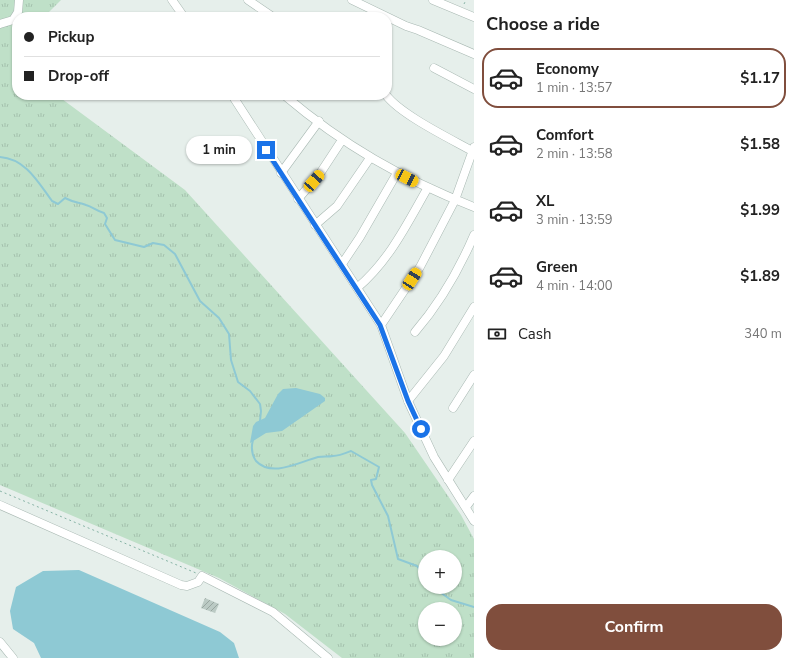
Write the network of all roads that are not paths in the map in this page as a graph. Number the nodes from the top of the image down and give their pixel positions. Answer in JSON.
{"nodes":[{"id":1,"x":19,"y":0,"type":"edge"},
{"id":2,"x":172,"y":0,"type":"edge"},
{"id":3,"x":248,"y":0,"type":"edge"},
{"id":4,"x":352,"y":0,"type":"edge"},
{"id":5,"x":434,"y":0,"type":"edge"},
{"id":6,"x":18,"y":12,"type":"edge"},
{"id":7,"x":180,"y":12,"type":"edge"},
{"id":8,"x":266,"y":12,"type":"edge"},
{"id":9,"x":377,"y":12,"type":"edge"},
{"id":10,"x":474,"y":17,"type":"edge"},
{"id":11,"x":392,"y":19,"type":"edge"},
{"id":12,"x":12,"y":20,"type":"edge"},
{"id":13,"x":0,"y":24,"type":"edge"},
{"id":14,"x":474,"y":54,"type":"edge"},
{"id":15,"x":434,"y":68,"type":"dead end"},
{"id":16,"x":474,"y":89,"type":"edge"},
{"id":17,"x":235,"y":100,"type":"edge"},
{"id":18,"x":291,"y":100,"type":"edge"},
{"id":19,"x":390,"y":100,"type":"edge"},
{"id":20,"x":319,"y":121,"type":"junction"},
{"id":21,"x":342,"y":140,"type":"junction"},
{"id":22,"x":474,"y":150,"type":"edge"},
{"id":23,"x":370,"y":158,"type":"junction"},
{"id":24,"x":281,"y":173,"type":"junction"},
{"id":25,"x":397,"y":173,"type":"junction"},
{"id":26,"x":427,"y":188,"type":"junction"},
{"id":27,"x":298,"y":199,"type":"junction"},
{"id":28,"x":455,"y":200,"type":"junction"},
{"id":29,"x":474,"y":208,"type":"edge"},
{"id":30,"x":315,"y":225,"type":"junction"},
{"id":31,"x":474,"y":235,"type":"edge"},
{"id":32,"x":342,"y":264,"type":"junction"},
{"id":33,"x":357,"y":288,"type":"junction"},
{"id":34,"x":474,"y":307,"type":"edge"},
{"id":35,"x":380,"y":325,"type":"junction"},
{"id":36,"x":415,"y":332,"type":"dead end"},
{"id":37,"x":474,"y":375,"type":"edge"},
{"id":38,"x":408,"y":401,"type":"junction"},
{"id":39,"x":454,"y":408,"type":"dead end"},
{"id":40,"x":474,"y":441,"type":"edge"},
{"id":41,"x":448,"y":480,"type":"junction"},
{"id":42,"x":474,"y":496,"type":"edge"},
{"id":43,"x":0,"y":505,"type":"edge"},
{"id":44,"x":466,"y":507,"type":"junction"},
{"id":45,"x":4,"y":509,"type":"edge"},
{"id":46,"x":474,"y":521,"type":"edge"},
{"id":47,"x":0,"y":642,"type":"edge"},
{"id":48,"x":13,"y":658,"type":"edge"},
{"id":49,"x":328,"y":658,"type":"edge"}],
"edges":[{"from":1,"to":6,"type":"street"},
{"from":2,"to":7,"type":"street"},
{"from":3,"to":8,"type":"street"},
{"from":4,"to":9,"type":"street"},
{"from":5,"to":10,"type":"street"},
{"from":11,"to":14,"type":"street"},
{"from":12,"to":13,"type":"street"},
{"from":15,"to":16,"type":"street"},
{"from":17,"to":24,"type":"street"},
{"from":18,"to":20,"type":"street"},
{"from":19,"to":22,"type":"street"},
{"from":20,"to":21,"type":"street"},
{"from":20,"to":24,"type":"street"},
{"from":21,"to":23,"type":"street"},
{"from":21,"to":27,"type":"street"},
{"from":22,"to":28,"type":"street"},
{"from":23,"to":25,"type":"street"},
{"from":23,"to":30,"type":"street"},
{"from":24,"to":27,"type":"street"},
{"from":25,"to":26,"type":"street"},
{"from":25,"to":32,"type":"street"},
{"from":26,"to":28,"type":"street"},
{"from":26,"to":33,"type":"street"},
{"from":27,"to":30,"type":"street"},
{"from":28,"to":29,"type":"street"},
{"from":28,"to":35,"type":"street"},
{"from":30,"to":32,"type":"street"},
{"from":31,"to":36,"type":"street"},
{"from":32,"to":33,"type":"street"},
{"from":33,"to":35,"type":"street"},
{"from":34,"to":38,"type":"street"},
{"from":35,"to":38,"type":"street"},
{"from":37,"to":39,"type":"street"},
{"from":38,"to":41,"type":"street"},
{"from":40,"to":41,"type":"street"},
{"from":41,"to":44,"type":"street"},
{"from":42,"to":44,"type":"street"},
{"from":43,"to":45,"type":"street"},
{"from":44,"to":46,"type":"street"},
{"from":45,"to":49,"type":"street"},
{"from":47,"to":48,"type":"street"}]}
